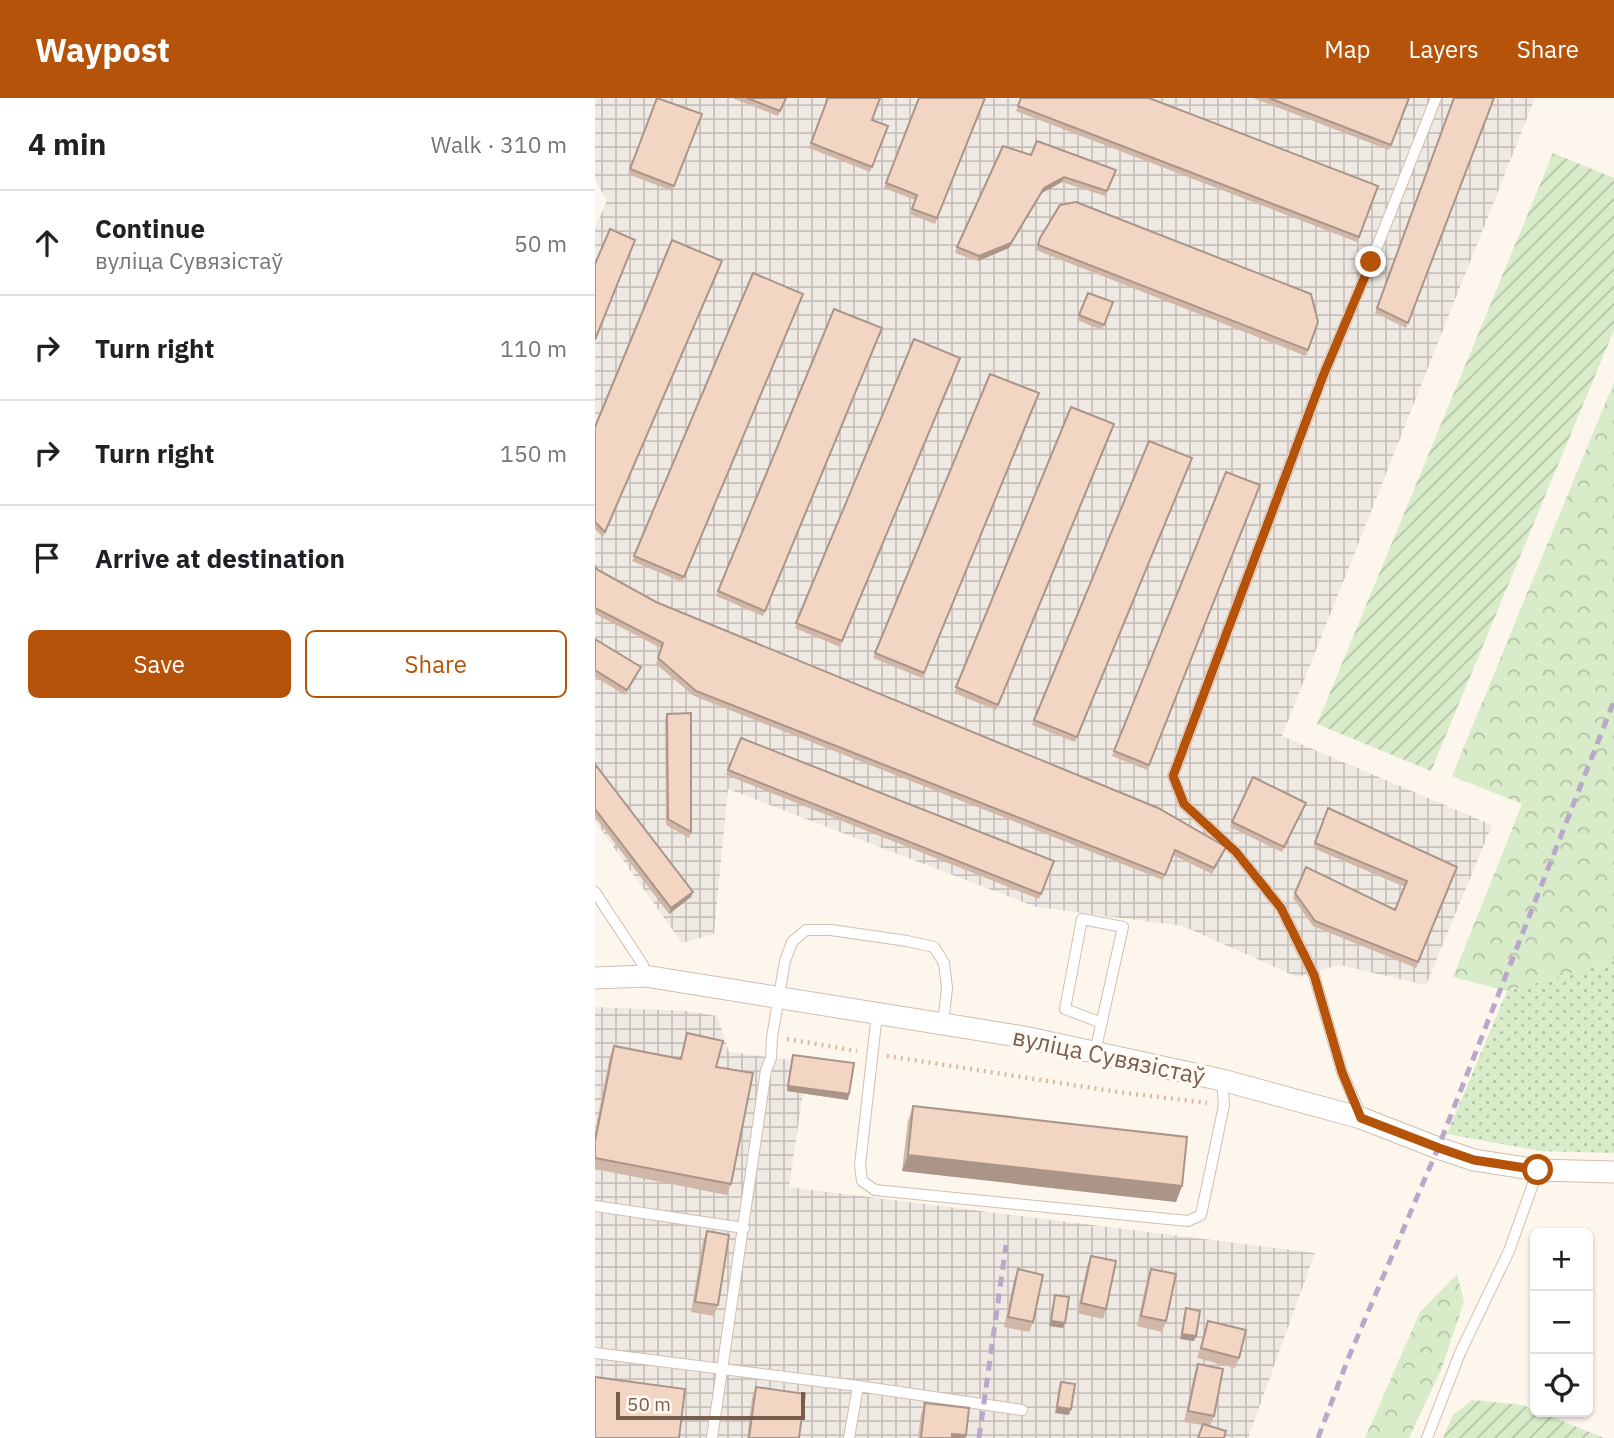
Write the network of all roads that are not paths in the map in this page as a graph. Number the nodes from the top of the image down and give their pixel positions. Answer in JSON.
{"nodes":[{"id":1,"x":1436,"y":98,"type":"edge"},
{"id":2,"x":595,"y":892,"type":"edge"},
{"id":3,"x":645,"y":976,"type":"junction"},
{"id":4,"x":595,"y":978,"type":"edge"},
{"id":5,"x":779,"y":997,"type":"junction"},
{"id":6,"x":877,"y":1014,"type":"junction"},
{"id":7,"x":1102,"y":1023,"type":"junction"},
{"id":8,"x":943,"y":1024,"type":"junction"},
{"id":9,"x":1095,"y":1052,"type":"junction"},
{"id":10,"x":1222,"y":1080,"type":"junction"},
{"id":11,"x":1361,"y":1118,"type":"junction"},
{"id":12,"x":1538,"y":1170,"type":"junction"},
{"id":13,"x":1614,"y":1172,"type":"edge"},
{"id":14,"x":595,"y":1206,"type":"edge"},
{"id":15,"x":744,"y":1228,"type":"junction"},
{"id":16,"x":595,"y":1353,"type":"edge"},
{"id":17,"x":723,"y":1369,"type":"junction"},
{"id":18,"x":858,"y":1387,"type":"junction"},
{"id":19,"x":1022,"y":1410,"type":"dead end"},
{"id":20,"x":712,"y":1438,"type":"edge"},
{"id":21,"x":849,"y":1438,"type":"edge"},
{"id":22,"x":1427,"y":1438,"type":"edge"}],
"edges":[{"from":1,"to":11,"type":"lane"},
{"from":2,"to":3,"type":"lane"},
{"from":3,"to":4,"type":"street","name":"вуліца Сувязістаў"},
{"from":3,"to":5,"type":"street","name":"вуліца Сувязістаў"},
{"from":5,"to":6,"type":"street","name":"вуліца Сувязістаў"},
{"from":5,"to":8,"type":"lane"},
{"from":5,"to":15,"type":"lane"},
{"from":6,"to":8,"type":"street","name":"вуліца Сувязістаў"},
{"from":6,"to":10,"type":"lane"},
{"from":7,"to":7,"type":"lane"},
{"from":7,"to":9,"type":"lane"},
{"from":8,"to":9,"type":"street","name":"вуліца Сувязістаў"},
{"from":9,"to":10,"type":"street","name":"вуліца Сувязістаў"},
{"from":10,"to":11,"type":"street","name":"вуліца Сувязістаў"},
{"from":11,"to":12,"type":"street","name":"вуліца Сувязістаў"},
{"from":12,"to":13,"type":"street","name":"вуліца Сувязістаў"},
{"from":12,"to":22,"type":"lane"},
{"from":14,"to":15,"type":"lane"},
{"from":15,"to":17,"type":"lane"},
{"from":16,"to":17,"type":"lane"},
{"from":17,"to":18,"type":"lane"},
{"from":17,"to":20,"type":"lane"},
{"from":18,"to":19,"type":"lane"},
{"from":18,"to":21,"type":"lane"}]}
